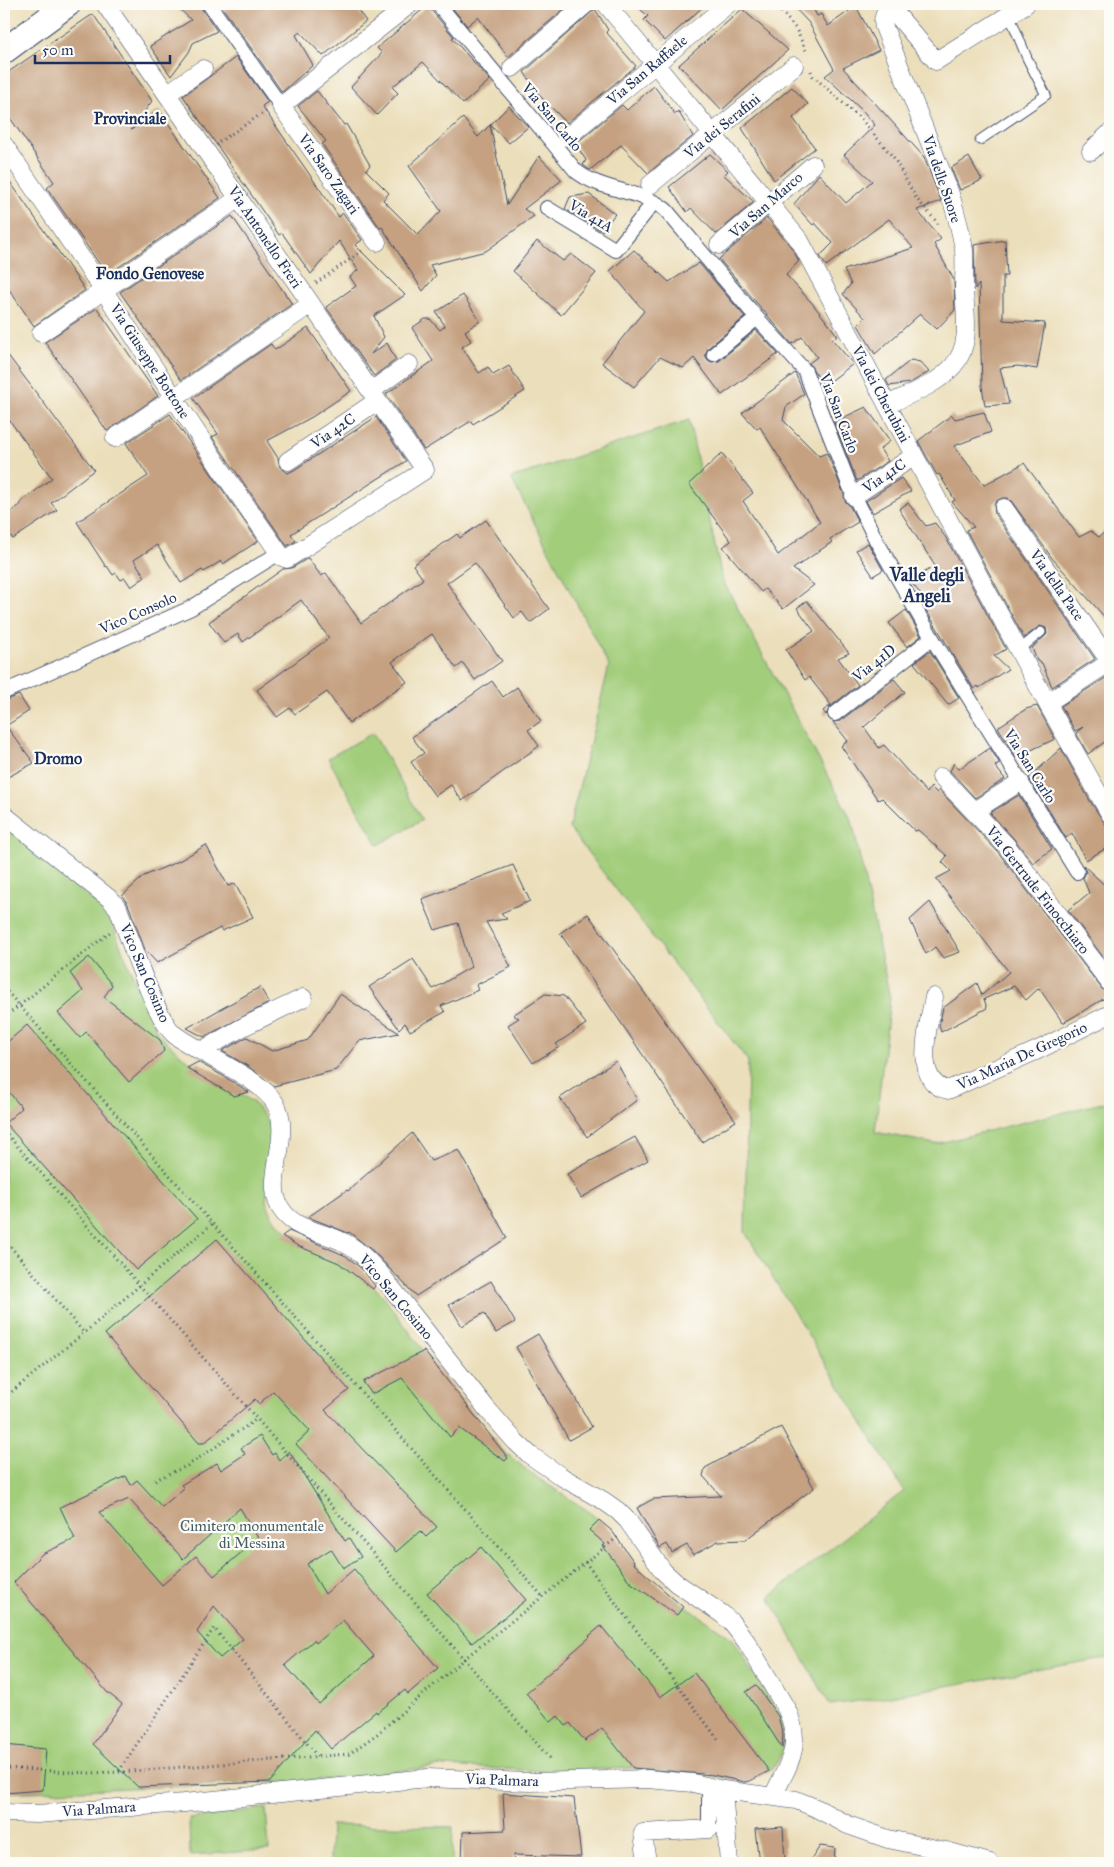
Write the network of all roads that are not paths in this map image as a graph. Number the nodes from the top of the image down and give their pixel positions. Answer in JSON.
{"nodes":[{"id":1,"x":68,"y":4,"type":"edge"},
{"id":2,"x":106,"y":4,"type":"edge"},
{"id":3,"x":209,"y":4,"type":"edge"},
{"id":4,"x":410,"y":4,"type":"edge"},
{"id":5,"x":438,"y":4,"type":"edge"},
{"id":6,"x":586,"y":4,"type":"edge"},
{"id":7,"x":606,"y":4,"type":"edge"},
{"id":8,"x":728,"y":4,"type":"edge"},
{"id":9,"x":1026,"y":4,"type":"edge"},
{"id":10,"x":1008,"y":14,"type":"junction"},
{"id":11,"x":4,"y":52,"type":"edge"},
{"id":12,"x":655,"y":64,"type":"junction"},
{"id":13,"x":804,"y":65,"type":"road end"},
{"id":14,"x":512,"y":68,"type":"dead end"},
{"id":15,"x":204,"y":69,"type":"dead end"},
{"id":16,"x":167,"y":94,"type":"junction"},
{"id":17,"x":273,"y":108,"type":"junction"},
{"id":18,"x":713,"y":133,"type":"junction"},
{"id":19,"x":1110,"y":133,"type":"edge"},
{"id":20,"x":567,"y":137,"type":"dead end"},
{"id":21,"x":980,"y":140,"type":"dead end"},
{"id":22,"x":4,"y":145,"type":"edge"},
{"id":23,"x":1091,"y":151,"type":"dead end"},
{"id":24,"x":813,"y":165,"type":"dead end"},
{"id":25,"x":652,"y":194,"type":"junction"},
{"id":26,"x":239,"y":198,"type":"junction"},
{"id":27,"x":769,"y":202,"type":"junction"},
{"id":28,"x":547,"y":208,"type":"dead end"},
{"id":29,"x":377,"y":242,"type":"road end"},
{"id":30,"x":719,"y":245,"type":"dead end"},
{"id":31,"x":104,"y":291,"type":"junction"},
{"id":32,"x":307,"y":298,"type":"junction"},
{"id":33,"x":757,"y":318,"type":"junction"},
{"id":34,"x":41,"y":333,"type":"dead end"},
{"id":35,"x":714,"y":354,"type":"dead end"},
{"id":36,"x":409,"y":364,"type":"dead end"},
{"id":37,"x":374,"y":396,"type":"junction"},
{"id":38,"x":175,"y":398,"type":"junction"},
{"id":39,"x":887,"y":405,"type":"junction"},
{"id":40,"x":115,"y":438,"type":"dead end"},
{"id":41,"x":914,"y":456,"type":"junction"},
{"id":42,"x":288,"y":461,"type":"dead end"},
{"id":43,"x":854,"y":496,"type":"junction"},
{"id":44,"x":1004,"y":508,"type":"dead end"},
{"id":45,"x":279,"y":552,"type":"junction"},
{"id":46,"x":1041,"y":632,"type":"dead end"},
{"id":47,"x":932,"y":638,"type":"junction"},
{"id":48,"x":1019,"y":650,"type":"junction"},
{"id":49,"x":1110,"y":662,"type":"edge"},
{"id":50,"x":4,"y":692,"type":"edge"},
{"id":51,"x":1047,"y":703,"type":"junction"},
{"id":52,"x":836,"y":714,"type":"dead end"},
{"id":53,"x":941,"y":777,"type":"dead end"},
{"id":54,"x":1020,"y":782,"type":"junction"},
{"id":55,"x":974,"y":811,"type":"junction"},
{"id":56,"x":1110,"y":814,"type":"edge"},
{"id":57,"x":4,"y":815,"type":"edge"},
{"id":58,"x":1077,"y":872,"type":"dead end"},
{"id":59,"x":1110,"y":983,"type":"edge"},
{"id":60,"x":934,"y":997,"type":"dead end"},
{"id":61,"x":303,"y":998,"type":"dead end"},
{"id":62,"x":1110,"y":1014,"type":"edge"},
{"id":63,"x":201,"y":1052,"type":"junction"},
{"id":64,"x":716,"y":1789,"type":"junction"},
{"id":65,"x":773,"y":1796,"type":"junction"},
{"id":66,"x":4,"y":1813,"type":"edge"},
{"id":67,"x":709,"y":1829,"type":"joint"},
{"id":68,"x":646,"y":1863,"type":"edge"},
{"id":69,"x":729,"y":1863,"type":"edge"},
{"id":70,"x":990,"y":1863,"type":"edge"}],
"edges":[{"from":1,"to":11,"type":"main road"},
{"from":2,"to":16,"type":"street","name":"Via Antonello Freri"},
{"from":3,"to":17,"type":"street"},
{"from":4,"to":17,"type":"street"},
{"from":5,"to":25,"type":"street","name":"Via San Carlo"},
{"from":6,"to":14,"type":"street"},
{"from":7,"to":12,"type":"street","name":"Via dei Cherubini"},
{"from":8,"to":12,"type":"street","name":"Via San Raffaele"},
{"from":9,"to":10,"type":"street"},
{"from":10,"to":21,"type":"lane"},
{"from":10,"to":39,"type":"street","name":"Via delle Suore"},
{"from":12,"to":18,"type":"street","name":"Via dei Cherubini"},
{"from":12,"to":20,"type":"street","name":"Via San Raffaele"},
{"from":13,"to":18,"type":"street","name":"Via dei Serafini"},
{"from":15,"to":16,"type":"street"},
{"from":16,"to":26,"type":"street","name":"Via Antonello Freri"},
{"from":17,"to":29,"type":"street","name":"Via Saro Zagari"},
{"from":18,"to":25,"type":"street","name":"Via dei Serafini"},
{"from":18,"to":27,"type":"street","name":"Via dei Cherubini"},
{"from":19,"to":23,"type":"street"},
{"from":22,"to":31,"type":"street","name":"Via Giuseppe Bottone"},
{"from":24,"to":27,"type":"street","name":"Via San Marco"},
{"from":25,"to":28,"type":"street","name":"Via 41A"},
{"from":25,"to":33,"type":"street","name":"Via San Carlo"},
{"from":26,"to":31,"type":"street"},
{"from":26,"to":32,"type":"street","name":"Via Antonello Freri"},
{"from":27,"to":30,"type":"street","name":"Via San Marco"},
{"from":27,"to":39,"type":"street","name":"Via dei Cherubini"},
{"from":31,"to":34,"type":"street"},
{"from":31,"to":38,"type":"street","name":"Via Giuseppe Bottone"},
{"from":32,"to":37,"type":"street","name":"Via Antonello Freri"},
{"from":32,"to":38,"type":"street"},
{"from":33,"to":35,"type":"street"},
{"from":33,"to":43,"type":"street","name":"Via San Carlo"},
{"from":36,"to":37,"type":"street","name":"Via 42C"},
{"from":37,"to":42,"type":"street","name":"Via 42C"},
{"from":37,"to":45,"type":"street","name":"Via Antonello Freri"},
{"from":38,"to":40,"type":"street"},
{"from":38,"to":45,"type":"street","name":"Via Giuseppe Bottone"},
{"from":39,"to":41,"type":"street","name":"Via dei Cherubini"},
{"from":41,"to":43,"type":"street","name":"Via 41C"},
{"from":41,"to":48,"type":"street","name":"Via dei Cherubini"},
{"from":43,"to":47,"type":"street","name":"Via San Carlo"},
{"from":44,"to":49,"type":"street","name":"Via della Pace"},
{"from":45,"to":50,"type":"street","name":"Vico Consolo"},
{"from":46,"to":48,"type":"lane"},
{"from":47,"to":52,"type":"street","name":"Via 41D"},
{"from":47,"to":54,"type":"street","name":"Via San Carlo"},
{"from":48,"to":51,"type":"street","name":"Via dei Cherubini"},
{"from":49,"to":51,"type":"street"},
{"from":51,"to":56,"type":"street","name":"Via dei Cherubini"},
{"from":53,"to":55,"type":"street","name":"Via Gertrude Finocchiaro"},
{"from":54,"to":55,"type":"street"},
{"from":54,"to":58,"type":"street","name":"Via San Carlo"},
{"from":55,"to":59,"type":"street","name":"Via Gertrude Finocchiaro"},
{"from":57,"to":63,"type":"street","name":"Vico San Cosimo"},
{"from":60,"to":62,"type":"street","name":"Via Maria De Gregorio"},
{"from":61,"to":63,"type":"street"},
{"from":63,"to":65,"type":"street","name":"Vico San Cosimo"},
{"from":64,"to":65,"type":"street","name":"Via Palmara"},
{"from":64,"to":66,"type":"street","name":"Via Palmara"},
{"from":64,"to":67,"type":"street"},
{"from":64,"to":69,"type":"street"},
{"from":65,"to":70,"type":"street","name":"Via Palmara"},
{"from":67,"to":68,"type":"street"}]}
